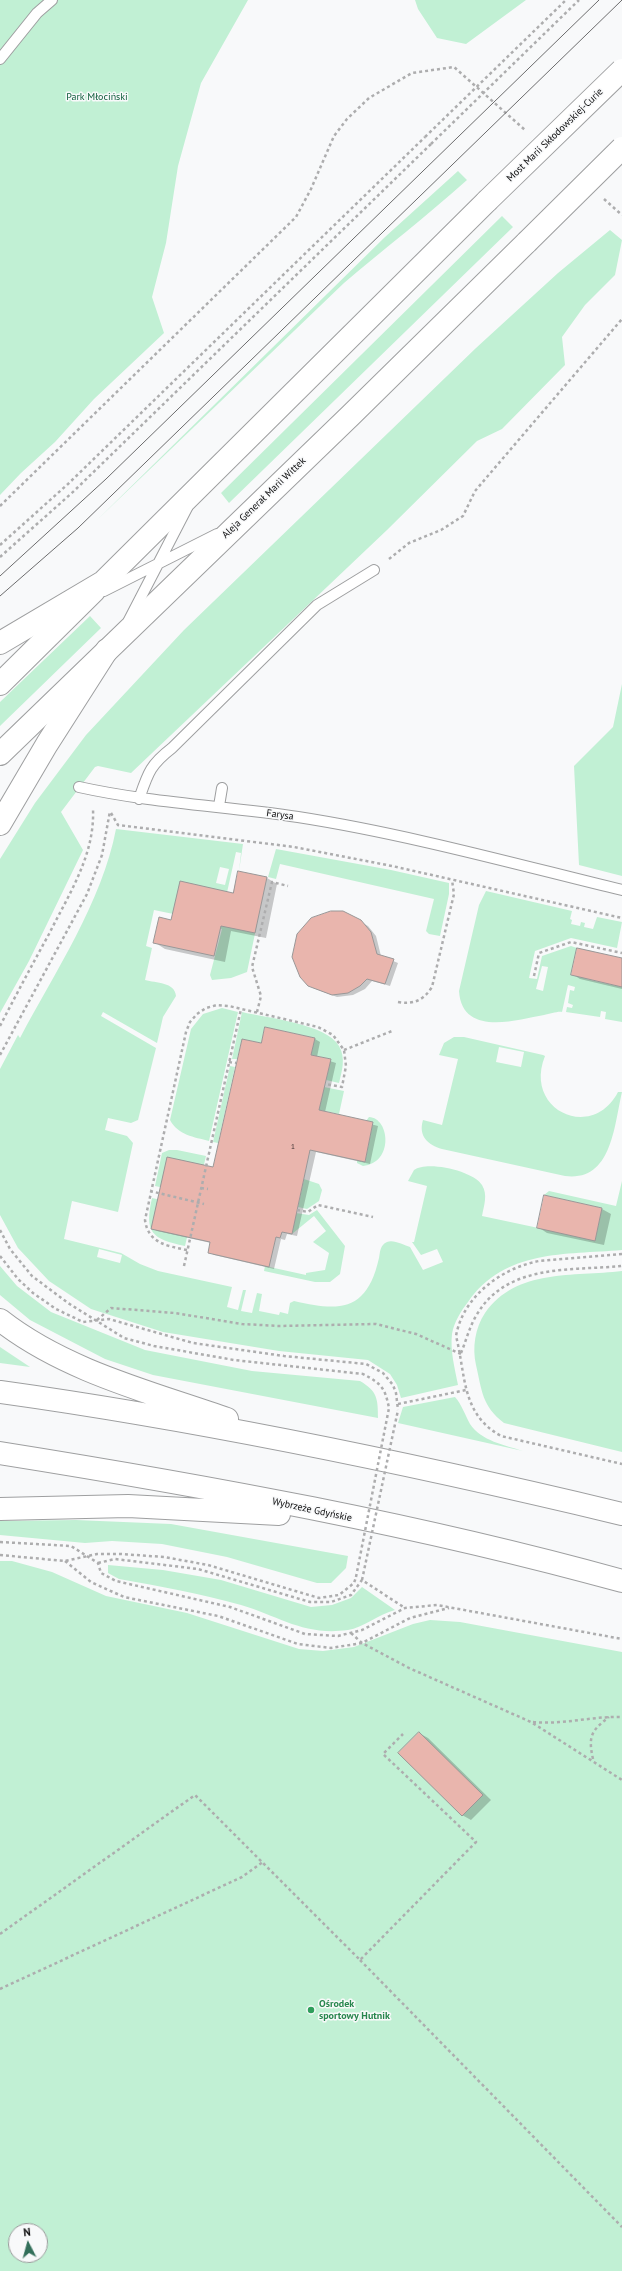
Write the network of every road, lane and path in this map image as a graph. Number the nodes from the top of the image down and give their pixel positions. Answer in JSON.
{"nodes":[{"id":1,"x":52,"y":0,"type":"edge"},
{"id":2,"x":566,"y":0,"type":"edge"},
{"id":3,"x":579,"y":0,"type":"edge"},
{"id":4,"x":0,"y":59,"type":"edge"},
{"id":5,"x":454,"y":67,"type":"dead end"},
{"id":6,"x":622,"y":70,"type":"edge"},
{"id":7,"x":622,"y":148,"type":"edge"},
{"id":8,"x":622,"y":319,"type":"edge"},
{"id":9,"x":199,"y":487,"type":"junction"},
{"id":10,"x":0,"y":506,"type":"edge"},
{"id":11,"x":239,"y":522,"type":"junction"},
{"id":12,"x":0,"y":545,"type":"edge"},
{"id":13,"x":0,"y":557,"type":"edge"},
{"id":14,"x":158,"y":564,"type":"junction"},
{"id":15,"x":374,"y":570,"type":"joint"},
{"id":16,"x":103,"y":582,"type":"junction"},
{"id":17,"x":86,"y":600,"type":"junction"},
{"id":18,"x":0,"y":643,"type":"edge"},
{"id":19,"x":112,"y":645,"type":"junction"},
{"id":20,"x":0,"y":684,"type":"edge"},
{"id":21,"x":0,"y":754,"type":"edge"},
{"id":22,"x":79,"y":787,"type":"dead end"},
{"id":23,"x":222,"y":788,"type":"dead end"},
{"id":24,"x":113,"y":794,"type":"junction"},
{"id":25,"x":139,"y":799,"type":"junction"},
{"id":26,"x":220,"y":806,"type":"junction"},
{"id":27,"x":93,"y":807,"type":"dead end"},
{"id":28,"x":110,"y":810,"type":"junction"},
{"id":29,"x":118,"y":814,"type":"dead end"},
{"id":30,"x":0,"y":824,"type":"edge"},
{"id":31,"x":452,"y":880,"type":"junction"},
{"id":32,"x":288,"y":886,"type":"dead end"},
{"id":33,"x":622,"y":890,"type":"edge"},
{"id":34,"x":622,"y":918,"type":"edge"},
{"id":35,"x":622,"y":953,"type":"edge"},
{"id":36,"x":534,"y":976,"type":"dead end"},
{"id":37,"x":398,"y":1002,"type":"dead end"},
{"id":38,"x":241,"y":1008,"type":"junction"},
{"id":39,"x":257,"y":1012,"type":"junction"},
{"id":40,"x":0,"y":1026,"type":"edge"},
{"id":41,"x":392,"y":1031,"type":"dead end"},
{"id":42,"x":344,"y":1050,"type":"junction"},
{"id":43,"x":0,"y":1055,"type":"edge"},
{"id":44,"x":229,"y":1062,"type":"junction"},
{"id":45,"x":236,"y":1063,"type":"dead end"},
{"id":46,"x":325,"y":1084,"type":"dead end"},
{"id":47,"x":201,"y":1188,"type":"junction"},
{"id":48,"x":208,"y":1190,"type":"dead end"},
{"id":49,"x":150,"y":1191,"type":"junction"},
{"id":50,"x":198,"y":1202,"type":"junction"},
{"id":51,"x":204,"y":1204,"type":"dead end"},
{"id":52,"x":297,"y":1210,"type":"dead end"},
{"id":53,"x":373,"y":1217,"type":"dead end"},
{"id":54,"x":0,"y":1230,"type":"edge"},
{"id":55,"x":187,"y":1250,"type":"junction"},
{"id":56,"x":622,"y":1254,"type":"edge"},
{"id":57,"x":0,"y":1256,"type":"edge"},
{"id":58,"x":184,"y":1266,"type":"dead end"},
{"id":59,"x":622,"y":1266,"type":"edge"},
{"id":60,"x":0,"y":1320,"type":"edge"},
{"id":61,"x":97,"y":1320,"type":"junction"},
{"id":62,"x":461,"y":1354,"type":"junction"},
{"id":63,"x":466,"y":1390,"type":"junction"},
{"id":64,"x":0,"y":1392,"type":"edge"},
{"id":65,"x":398,"y":1404,"type":"junction"},
{"id":66,"x":288,"y":1441,"type":"junction"},
{"id":67,"x":0,"y":1452,"type":"edge"},
{"id":68,"x":622,"y":1464,"type":"edge"},
{"id":69,"x":0,"y":1509,"type":"edge"},
{"id":70,"x":622,"y":1514,"type":"edge"},
{"id":71,"x":352,"y":1518,"type":"junction"},
{"id":72,"x":0,"y":1542,"type":"edge"},
{"id":73,"x":0,"y":1555,"type":"edge"},
{"id":74,"x":88,"y":1556,"type":"junction"},
{"id":75,"x":65,"y":1561,"type":"junction"},
{"id":76,"x":98,"y":1563,"type":"junction"},
{"id":77,"x":362,"y":1580,"type":"junction"},
{"id":78,"x":622,"y":1581,"type":"edge"},
{"id":79,"x":451,"y":1607,"type":"junction"},
{"id":80,"x":405,"y":1608,"type":"junction"},
{"id":81,"x":351,"y":1632,"type":"junction"},
{"id":82,"x":622,"y":1640,"type":"edge"},
{"id":83,"x":362,"y":1643,"type":"junction"},
{"id":84,"x":609,"y":1717,"type":"junction"},
{"id":85,"x":622,"y":1717,"type":"edge"},
{"id":86,"x":531,"y":1722,"type":"junction"},
{"id":87,"x":402,"y":1734,"type":"dead end"},
{"id":88,"x":593,"y":1760,"type":"junction"},
{"id":89,"x":622,"y":1780,"type":"edge"},
{"id":90,"x":263,"y":1862,"type":"junction"},
{"id":91,"x":0,"y":1934,"type":"edge"},
{"id":92,"x":360,"y":1960,"type":"junction"},
{"id":93,"x":0,"y":1989,"type":"edge"},
{"id":94,"x":622,"y":2227,"type":"edge"}],
"edges":[{"from":1,"to":4,"type":"lane"},
{"from":2,"to":12,"type":"path","bridge":true},
{"from":3,"to":13,"type":"path","bridge":true},
{"from":5,"to":10,"type":"path"},
{"from":6,"to":9,"type":"main road","name":"Most Marii Skłodowskiej-Curie","bridge":true},
{"from":7,"to":11,"type":"main road","name":"Aleja Generał Marii Wittek","bridge":true},
{"from":8,"to":15,"type":"path"},
{"from":9,"to":14,"type":"lane"},
{"from":9,"to":16,"type":"main road"},
{"from":11,"to":14,"type":"lane"},
{"from":11,"to":19,"type":"main road","name":"Aleja Generał Marii Wittek"},
{"from":14,"to":17,"type":"lane"},
{"from":14,"to":19,"type":"lane"},
{"from":15,"to":25,"type":"lane"},
{"from":16,"to":17,"type":"main road"},
{"from":16,"to":18,"type":"main road"},
{"from":17,"to":20,"type":"main road"},
{"from":19,"to":21,"type":"main road","name":"Aleja Generał Marii Wittek"},
{"from":19,"to":30,"type":"main road"},
{"from":22,"to":24,"type":"lane","name":"Farysa"},
{"from":23,"to":26,"type":"lane"},
{"from":24,"to":25,"type":"lane","name":"Farysa"},
{"from":24,"to":28,"type":"path"},
{"from":25,"to":26,"type":"lane","name":"Farysa"},
{"from":26,"to":33,"type":"lane","name":"Farysa"},
{"from":27,"to":40,"type":"path"},
{"from":28,"to":29,"type":"path"},
{"from":28,"to":31,"type":"path"},
{"from":28,"to":43,"type":"path"},
{"from":31,"to":34,"type":"path"},
{"from":31,"to":37,"type":"path"},
{"from":32,"to":39,"type":"path"},
{"from":35,"to":36,"type":"path"},
{"from":38,"to":39,"type":"path"},
{"from":38,"to":44,"type":"path"},
{"from":38,"to":49,"type":"path"},
{"from":39,"to":42,"type":"path"},
{"from":41,"to":42,"type":"path"},
{"from":42,"to":46,"type":"path"},
{"from":44,"to":45,"type":"path"},
{"from":44,"to":47,"type":"path"},
{"from":47,"to":48,"type":"path"},
{"from":47,"to":50,"type":"path"},
{"from":49,"to":50,"type":"path"},
{"from":49,"to":55,"type":"path"},
{"from":50,"to":51,"type":"path"},
{"from":50,"to":55,"type":"path"},
{"from":52,"to":53,"type":"path"},
{"from":54,"to":61,"type":"path"},
{"from":55,"to":58,"type":"path"},
{"from":56,"to":62,"type":"path"},
{"from":57,"to":61,"type":"path"},
{"from":59,"to":62,"type":"path"},
{"from":60,"to":66,"type":"main road"},
{"from":61,"to":62,"type":"path"},
{"from":61,"to":65,"type":"path"},
{"from":61,"to":74,"type":"path","bridge":true},
{"from":62,"to":63,"type":"path"},
{"from":63,"to":65,"type":"path"},
{"from":63,"to":68,"type":"path"},
{"from":64,"to":66,"type":"main road"},
{"from":65,"to":77,"type":"path","bridge":true},
{"from":66,"to":70,"type":"main road"},
{"from":67,"to":71,"type":"main road","name":"Wybrzeże Gdyńskie"},
{"from":69,"to":71,"type":"main road"},
{"from":71,"to":78,"type":"main road","name":"Wybrzeże Gdyńskie"},
{"from":72,"to":74,"type":"path"},
{"from":73,"to":75,"type":"path"},
{"from":74,"to":75,"type":"path"},
{"from":74,"to":76,"type":"path"},
{"from":75,"to":83,"type":"path"},
{"from":76,"to":77,"type":"path"},
{"from":76,"to":81,"type":"path"},
{"from":77,"to":80,"type":"path"},
{"from":79,"to":80,"type":"path"},
{"from":79,"to":82,"type":"path"},
{"from":79,"to":83,"type":"path"},
{"from":80,"to":81,"type":"path"},
{"from":81,"to":83,"type":"path"},
{"from":83,"to":86,"type":"path"},
{"from":84,"to":85,"type":"path"},
{"from":84,"to":86,"type":"path"},
{"from":84,"to":88,"type":"path"},
{"from":86,"to":88,"type":"path"},
{"from":87,"to":92,"type":"path"},
{"from":88,"to":89,"type":"path"},
{"from":90,"to":91,"type":"path"},
{"from":90,"to":92,"type":"path"},
{"from":90,"to":93,"type":"path"},
{"from":92,"to":94,"type":"path"}]}
